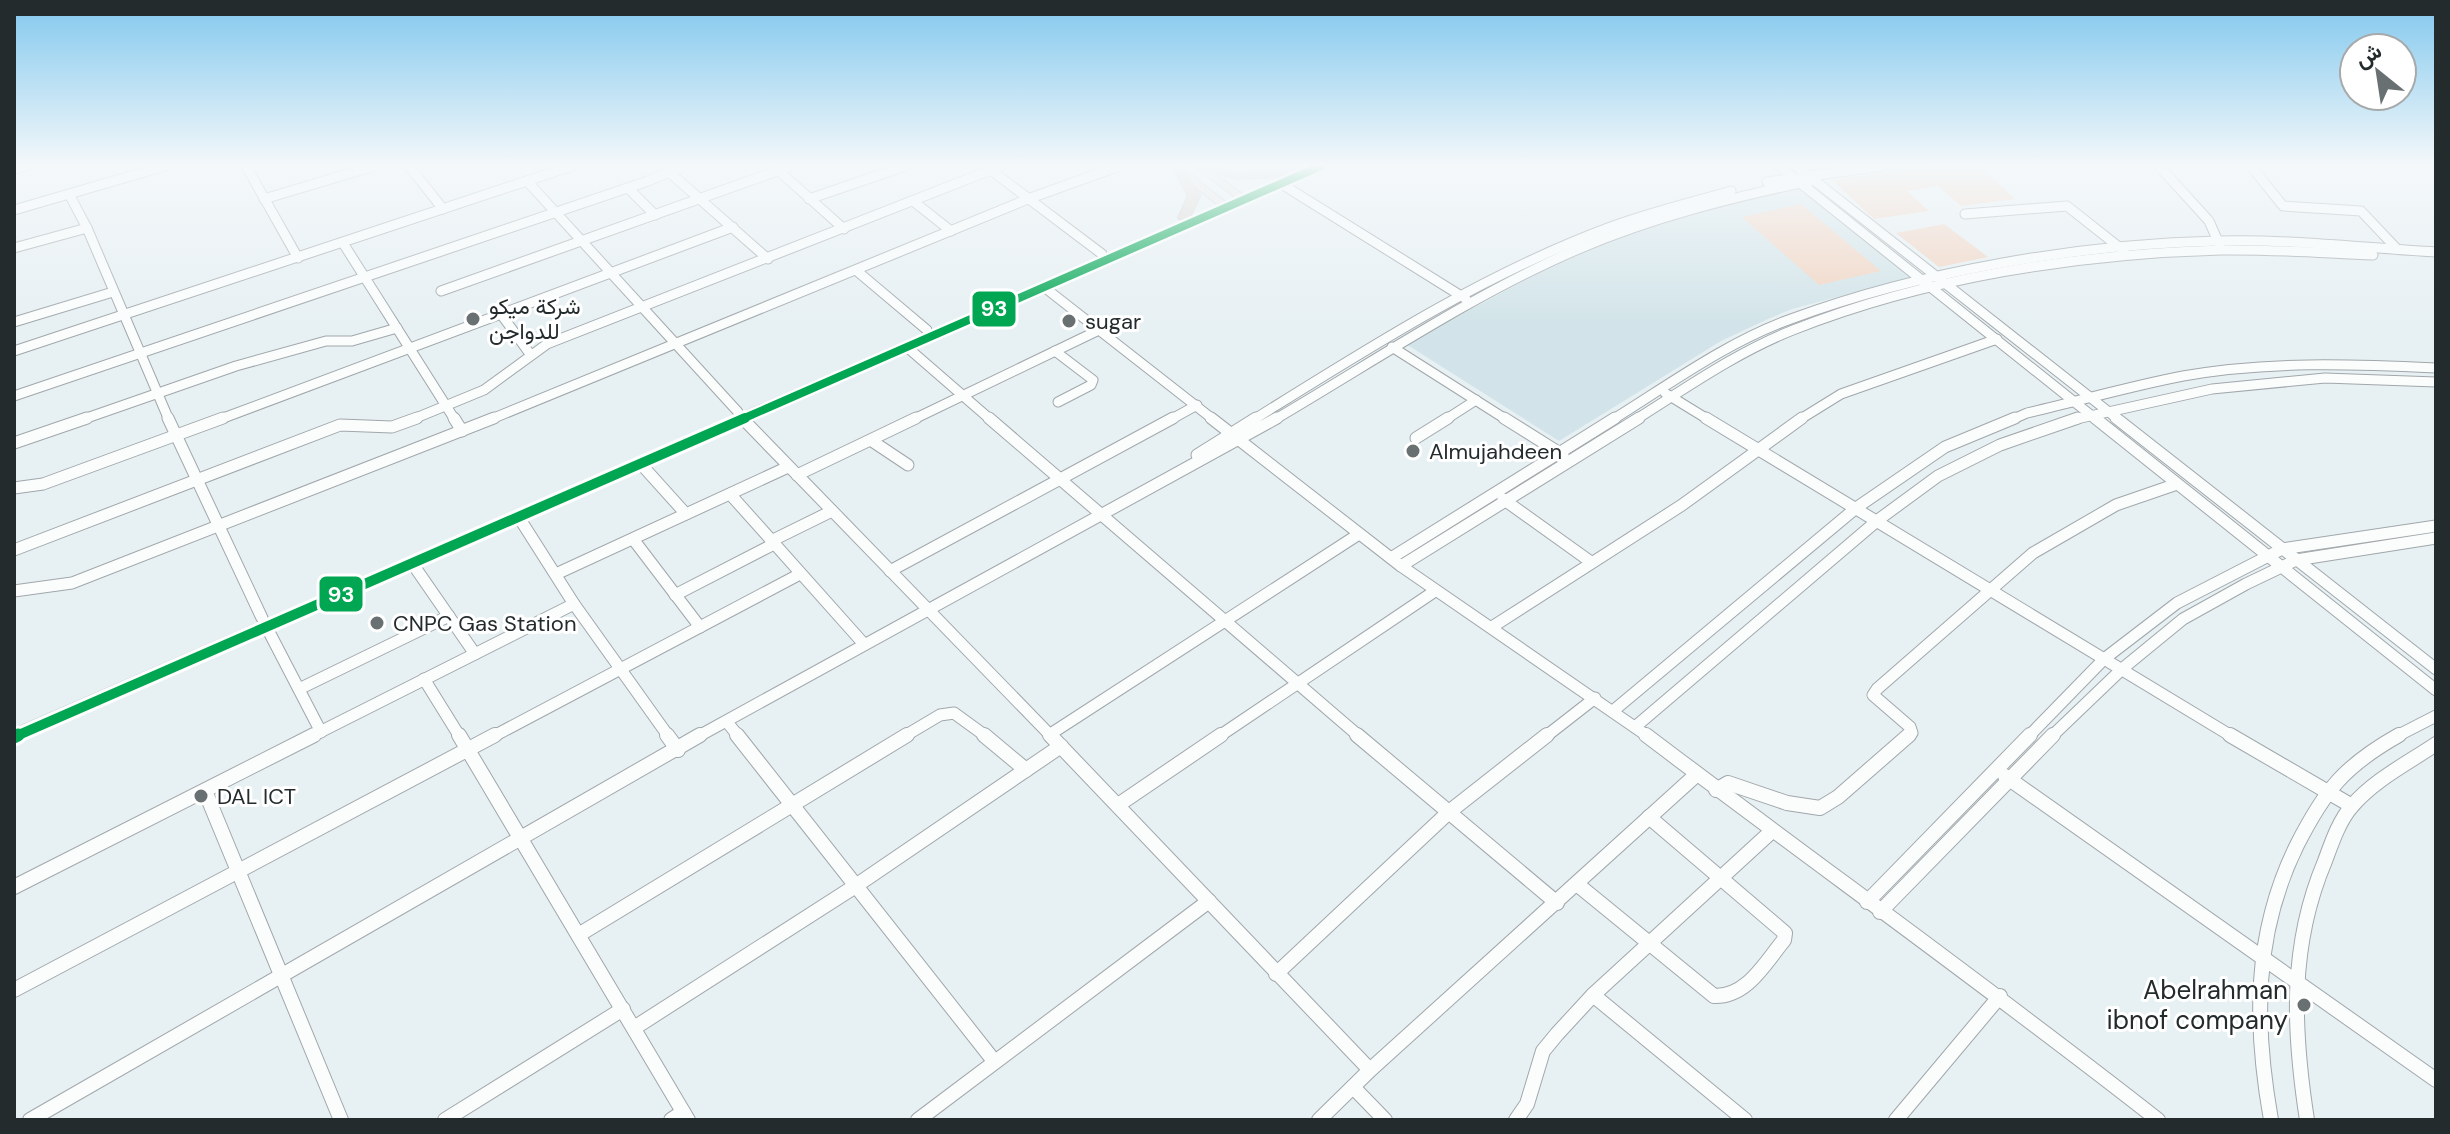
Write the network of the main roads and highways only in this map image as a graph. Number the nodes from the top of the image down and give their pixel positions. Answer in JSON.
{"nodes":[{"id":1,"x":1188,"y":220,"type":"joint"},
{"id":2,"x":741,"y":416,"type":"junction"},
{"id":3,"x":264,"y":622,"type":"junction"},
{"id":4,"x":14,"y":726,"type":"edge"},
{"id":5,"x":14,"y":737,"type":"edge"}],
"edges":[{"from":1,"to":2,"type":"highway"},
{"from":1,"to":2,"type":"highway"},
{"from":2,"to":3,"type":"highway"},
{"from":2,"to":3,"type":"highway"},
{"from":3,"to":4,"type":"highway"},
{"from":3,"to":5,"type":"highway"}]}
